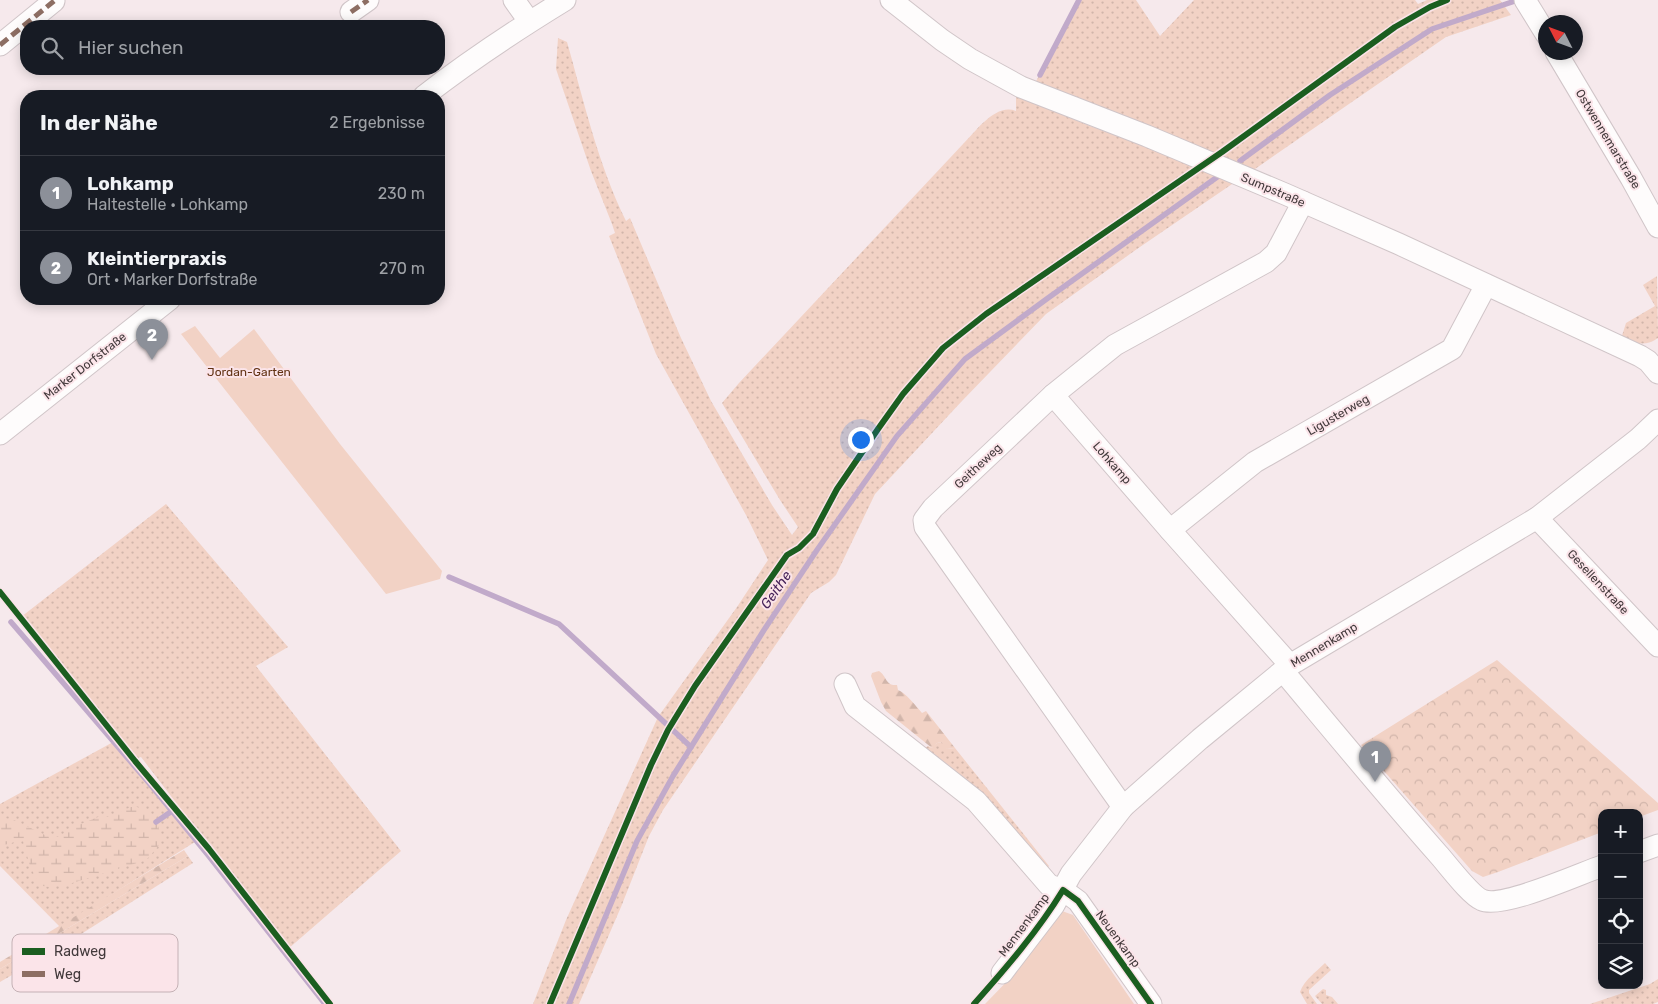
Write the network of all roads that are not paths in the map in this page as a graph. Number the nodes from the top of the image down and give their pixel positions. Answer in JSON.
{"nodes":[{"id":1,"x":514,"y":0,"type":"edge"},
{"id":2,"x":565,"y":0,"type":"edge"},
{"id":3,"x":891,"y":0,"type":"edge"},
{"id":4,"x":1525,"y":0,"type":"edge"},
{"id":5,"x":54,"y":1,"type":"dead end"},
{"id":6,"x":31,"y":20,"type":"edge"},
{"id":7,"x":529,"y":21,"type":"junction"},
{"id":8,"x":1538,"y":21,"type":"edge"},
{"id":9,"x":20,"y":29,"type":"edge"},
{"id":10,"x":0,"y":45,"type":"edge"},
{"id":11,"x":1561,"y":60,"type":"edge"},
{"id":12,"x":432,"y":90,"type":"edge"},
{"id":13,"x":1303,"y":202,"type":"junction"},
{"id":14,"x":1658,"y":227,"type":"edge"},
{"id":15,"x":1486,"y":285,"type":"junction"},
{"id":16,"x":162,"y":305,"type":"edge"},
{"id":17,"x":1658,"y":373,"type":"edge"},
{"id":18,"x":1053,"y":395,"type":"junction"},
{"id":19,"x":1658,"y":420,"type":"edge"},
{"id":20,"x":0,"y":434,"type":"edge"},
{"id":21,"x":1538,"y":518,"type":"junction"},
{"id":22,"x":1170,"y":530,"type":"junction"},
{"id":23,"x":1658,"y":646,"type":"edge"},
{"id":24,"x":1286,"y":668,"type":"junction"},
{"id":25,"x":845,"y":684,"type":"dead end"},
{"id":26,"x":1123,"y":807,"type":"junction"},
{"id":27,"x":1658,"y":845,"type":"edge"},
{"id":28,"x":1643,"y":851,"type":"edge"},
{"id":29,"x":1598,"y":867,"type":"edge"},
{"id":30,"x":1063,"y":890,"type":"junction"},
{"id":31,"x":1002,"y":973,"type":"dead end"},
{"id":32,"x":1151,"y":1004,"type":"edge"}],
"edges":[{"from":1,"to":7,"type":"street"},
{"from":2,"to":7,"type":"street"},
{"from":3,"to":13,"type":"street","name":"Sumpstraße"},
{"from":4,"to":8,"type":"street"},
{"from":5,"to":6,"type":"street"},
{"from":7,"to":12,"type":"street"},
{"from":9,"to":10,"type":"street"},
{"from":11,"to":14,"type":"street","name":"Ostwennemarstraße"},
{"from":13,"to":15,"type":"street","name":"Sumpstraße"},
{"from":13,"to":18,"type":"street","name":"Geitheweg"},
{"from":15,"to":17,"type":"street","name":"Sumpstraße"},
{"from":15,"to":22,"type":"street","name":"Ligusterweg"},
{"from":16,"to":20,"type":"street","name":"Marker Dorfstraße"},
{"from":18,"to":22,"type":"street","name":"Lohkamp"},
{"from":18,"to":26,"type":"street","name":"Geitheweg"},
{"from":19,"to":21,"type":"street","name":"Mennenkamp"},
{"from":21,"to":23,"type":"street","name":"Gesellenstraße"},
{"from":21,"to":24,"type":"street","name":"Mennenkamp"},
{"from":22,"to":24,"type":"street","name":"Lohkamp"},
{"from":24,"to":26,"type":"street","name":"Mennenkamp"},
{"from":24,"to":29,"type":"street","name":"Lohkamp"},
{"from":25,"to":30,"type":"street","name":"Neuenkamp"},
{"from":26,"to":30,"type":"street","name":"Mennenkamp"},
{"from":27,"to":28,"type":"street"},
{"from":30,"to":31,"type":"street","name":"Mennenkamp"},
{"from":30,"to":32,"type":"street","name":"Neuenkamp"}]}
